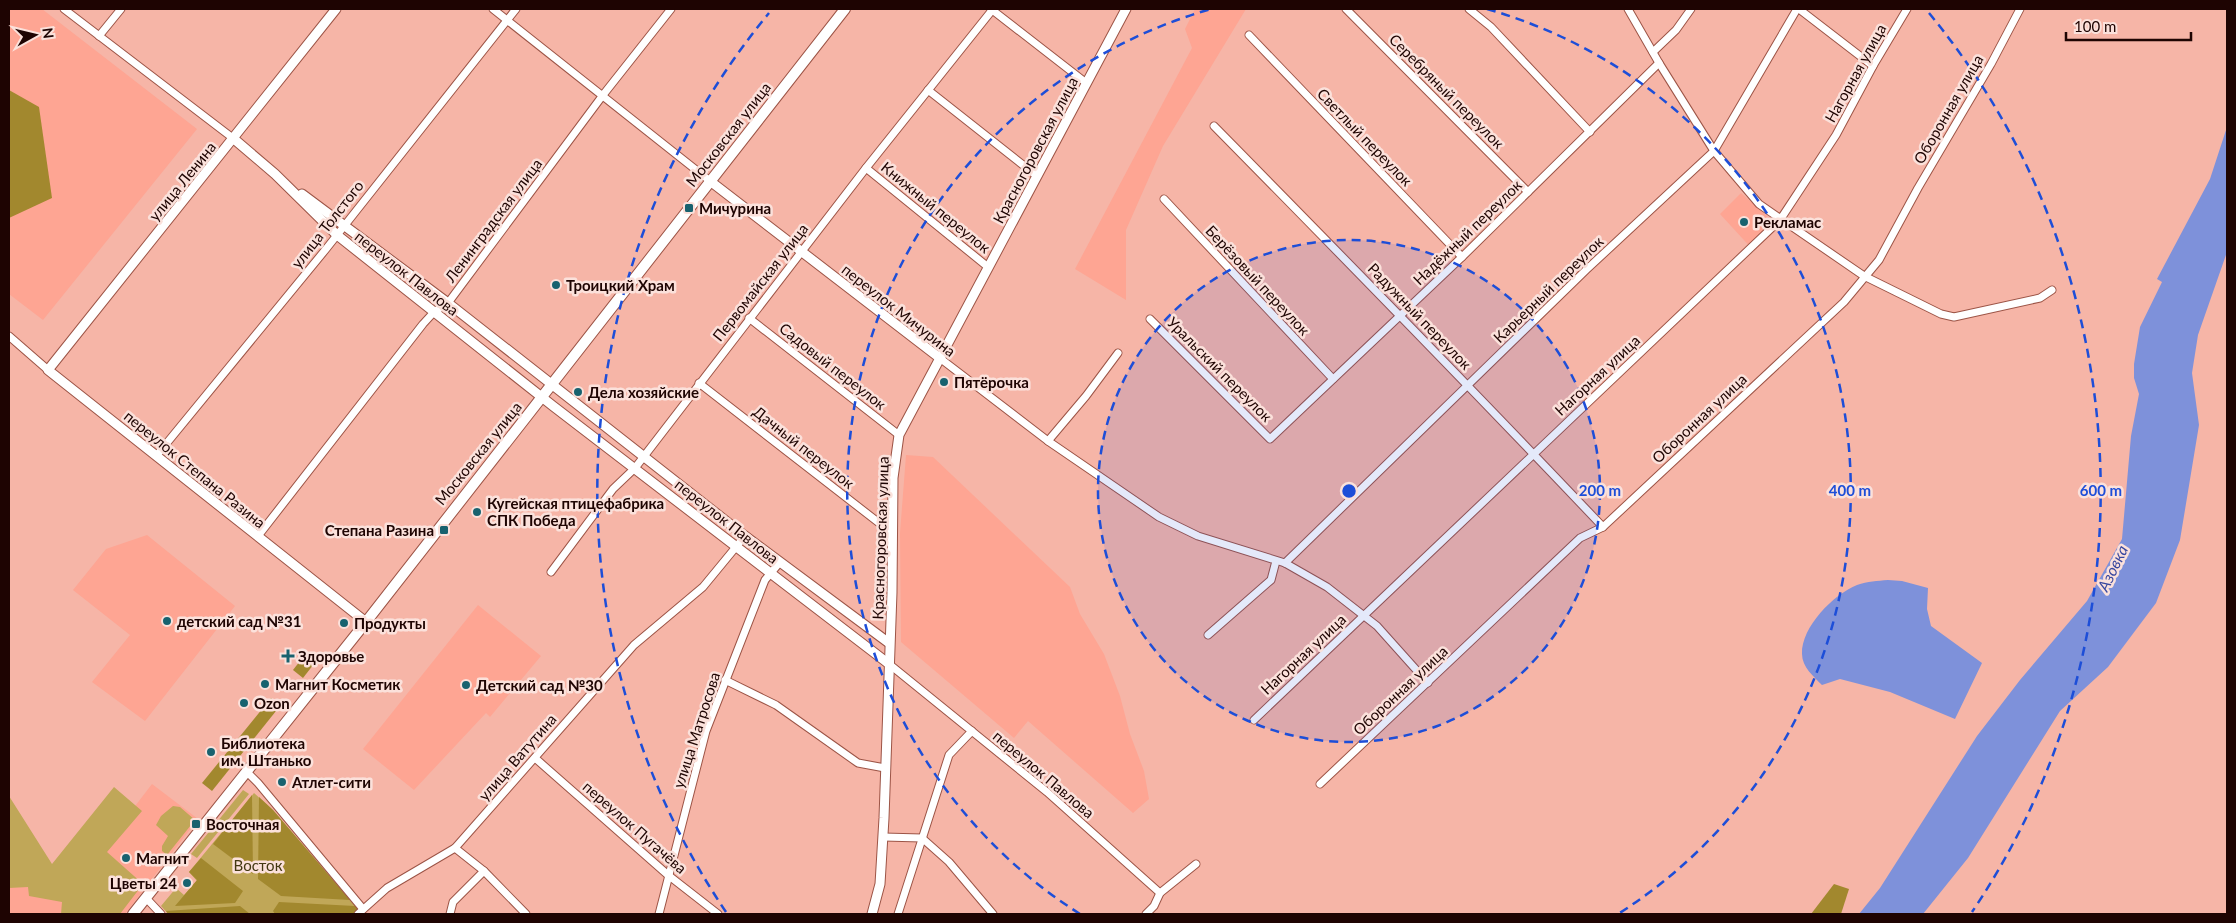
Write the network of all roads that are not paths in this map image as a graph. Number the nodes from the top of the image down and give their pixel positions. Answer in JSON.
{"nodes":[{"id":1,"x":64,"y":9,"type":"edge"},
{"id":2,"x":121,"y":9,"type":"edge"},
{"id":3,"x":336,"y":9,"type":"edge"},
{"id":4,"x":493,"y":9,"type":"edge"},
{"id":5,"x":516,"y":9,"type":"edge"},
{"id":6,"x":671,"y":9,"type":"edge"},
{"id":7,"x":845,"y":9,"type":"edge"},
{"id":8,"x":992,"y":9,"type":"edge"},
{"id":9,"x":1126,"y":9,"type":"edge"},
{"id":10,"x":1346,"y":9,"type":"edge"},
{"id":11,"x":1469,"y":9,"type":"edge"},
{"id":12,"x":1628,"y":9,"type":"edge"},
{"id":13,"x":1691,"y":9,"type":"edge"},
{"id":14,"x":1798,"y":9,"type":"edge"},
{"id":15,"x":1907,"y":9,"type":"edge"},
{"id":16,"x":2020,"y":9,"type":"edge"},
{"id":17,"x":508,"y":20,"type":"junction"},
{"id":18,"x":1248,"y":35,"type":"dead end"},
{"id":19,"x":99,"y":36,"type":"junction"},
{"id":20,"x":1653,"y":52,"type":"junction"},
{"id":21,"x":1659,"y":63,"type":"junction"},
{"id":22,"x":1873,"y":66,"type":"junction"},
{"id":23,"x":1086,"y":82,"type":"junction"},
{"id":24,"x":928,"y":90,"type":"junction"},
{"id":25,"x":603,"y":95,"type":"junction"},
{"id":26,"x":1214,"y":126,"type":"dead end"},
{"id":27,"x":1590,"y":132,"type":"junction"},
{"id":28,"x":234,"y":139,"type":"junction"},
{"id":29,"x":1714,"y":151,"type":"junction"},
{"id":30,"x":866,"y":168,"type":"junction"},
{"id":31,"x":275,"y":174,"type":"junction"},
{"id":32,"x":1037,"y":176,"type":"junction"},
{"id":33,"x":710,"y":181,"type":"junction"},
{"id":34,"x":1528,"y":192,"type":"junction"},
{"id":35,"x":1164,"y":199,"type":"dead end"},
{"id":36,"x":1780,"y":220,"type":"junction"},
{"id":37,"x":344,"y":225,"type":"junction"},
{"id":38,"x":337,"y":235,"type":"junction"},
{"id":39,"x":801,"y":252,"type":"junction"},
{"id":40,"x":1462,"y":258,"type":"junction"},
{"id":41,"x":988,"y":267,"type":"junction"},
{"id":42,"x":1864,"y":276,"type":"junction"},
{"id":43,"x":2052,"y":290,"type":"dead end"},
{"id":44,"x":448,"y":303,"type":"junction"},
{"id":45,"x":434,"y":312,"type":"junction"},
{"id":46,"x":1400,"y":316,"type":"junction"},
{"id":47,"x":749,"y":318,"type":"junction"},
{"id":48,"x":1150,"y":319,"type":"dead end"},
{"id":49,"x":9,"y":336,"type":"edge"},
{"id":50,"x":1118,"y":352,"type":"dead end"},
{"id":51,"x":941,"y":359,"type":"junction"},
{"id":52,"x":48,"y":370,"type":"junction"},
{"id":53,"x":1333,"y":379,"type":"junction"},
{"id":54,"x":699,"y":383,"type":"junction"},
{"id":55,"x":551,"y":384,"type":"junction"},
{"id":56,"x":1468,"y":384,"type":"junction"},
{"id":57,"x":542,"y":396,"type":"junction"},
{"id":58,"x":899,"y":436,"type":"junction"},
{"id":59,"x":1270,"y":439,"type":"joint"},
{"id":60,"x":1048,"y":442,"type":"junction"},
{"id":61,"x":157,"y":455,"type":"junction"},
{"id":62,"x":1532,"y":455,"type":"junction"},
{"id":63,"x":642,"y":456,"type":"junction"},
{"id":64,"x":635,"y":468,"type":"junction"},
{"id":65,"x":1603,"y":528,"type":"junction"},
{"id":66,"x":892,"y":533,"type":"junction"},
{"id":67,"x":258,"y":536,"type":"junction"},
{"id":68,"x":745,"y":536,"type":"junction"},
{"id":69,"x":738,"y":546,"type":"junction"},
{"id":70,"x":1276,"y":560,"type":"junction"},
{"id":71,"x":780,"y":562,"type":"junction"},
{"id":72,"x":1285,"y":563,"type":"junction"},
{"id":73,"x":551,"y":572,"type":"dead end"},
{"id":74,"x":772,"y":573,"type":"junction"},
{"id":75,"x":1364,"y":615,"type":"junction"},
{"id":76,"x":366,"y":622,"type":"junction"},
{"id":77,"x":1208,"y":635,"type":"dead end"},
{"id":78,"x":890,"y":644,"type":"junction"},
{"id":79,"x":889,"y":664,"type":"junction"},
{"id":80,"x":725,"y":680,"type":"junction"},
{"id":81,"x":1428,"y":683,"type":"junction"},
{"id":82,"x":1254,"y":720,"type":"dead end"},
{"id":83,"x":972,"y":731,"type":"junction"},
{"id":84,"x":536,"y":758,"type":"junction"},
{"id":85,"x":885,"y":768,"type":"junction"},
{"id":86,"x":246,"y":771,"type":"junction"},
{"id":87,"x":1320,"y":784,"type":"dead end"},
{"id":88,"x":883,"y":837,"type":"junction"},
{"id":89,"x":922,"y":838,"type":"junction"},
{"id":90,"x":454,"y":848,"type":"junction"},
{"id":91,"x":1196,"y":864,"type":"dead end"},
{"id":92,"x":484,"y":871,"type":"junction"},
{"id":93,"x":668,"y":874,"type":"junction"},
{"id":94,"x":1160,"y":894,"type":"junction"},
{"id":95,"x":146,"y":898,"type":"junction"},
{"id":96,"x":360,"y":912,"type":"edge"},
{"id":97,"x":133,"y":914,"type":"edge"},
{"id":98,"x":161,"y":914,"type":"edge"},
{"id":99,"x":450,"y":914,"type":"edge"},
{"id":100,"x":526,"y":914,"type":"edge"},
{"id":101,"x":659,"y":914,"type":"edge"},
{"id":102,"x":718,"y":914,"type":"edge"},
{"id":103,"x":872,"y":914,"type":"edge"},
{"id":104,"x":898,"y":914,"type":"edge"},
{"id":105,"x":993,"y":914,"type":"edge"},
{"id":106,"x":1146,"y":914,"type":"edge"}],
"edges":[{"from":1,"to":19,"type":"street","name":"переулок Павлова"},
{"from":2,"to":19,"type":"street"},
{"from":3,"to":28,"type":"street","name":"улица Ленина"},
{"from":4,"to":17,"type":"street","name":"переулок Мичурина"},
{"from":5,"to":17,"type":"street","name":"улица Толстого"},
{"from":6,"to":25,"type":"street","name":"Ленинградская улица"},
{"from":7,"to":33,"type":"main road","name":"Московская улица"},
{"from":8,"to":23,"type":"street"},
{"from":8,"to":24,"type":"street","name":"Первомайская улица"},
{"from":9,"to":23,"type":"street","name":"Красногоровская улица"},
{"from":10,"to":34,"type":"street","name":"Серебряный переулок"},
{"from":11,"to":27,"type":"street"},
{"from":12,"to":20,"type":"street"},
{"from":13,"to":20,"type":"street"},
{"from":14,"to":22,"type":"street"},
{"from":14,"to":29,"type":"street","name":"Карьерный переулок"},
{"from":15,"to":22,"type":"street","name":"Нагорная улица"},
{"from":16,"to":42,"type":"street","name":"Оборонная улица"},
{"from":17,"to":25,"type":"street","name":"переулок Мичурина"},
{"from":17,"to":37,"type":"street","name":"улица Толстого"},
{"from":18,"to":40,"type":"street","name":"Светлый переулок"},
{"from":19,"to":28,"type":"street","name":"переулок Павлова"},
{"from":20,"to":21,"type":"street"},
{"from":21,"to":27,"type":"street","name":"Надёжный переулок"},
{"from":21,"to":29,"type":"street"},
{"from":22,"to":36,"type":"street","name":"Нагорная улица"},
{"from":23,"to":32,"type":"street","name":"Красногоровская улица"},
{"from":24,"to":30,"type":"street","name":"Первомайская улица"},
{"from":24,"to":32,"type":"street"},
{"from":25,"to":33,"type":"street","name":"переулок Мичурина"},
{"from":25,"to":44,"type":"street","name":"Ленинградская улица"},
{"from":26,"to":46,"type":"street","name":"Радужный переулок"},
{"from":27,"to":34,"type":"street","name":"Надёжный переулок"},
{"from":28,"to":31,"type":"street","name":"переулок Павлова"},
{"from":28,"to":52,"type":"street","name":"улица Ленина"},
{"from":29,"to":36,"type":"street"},
{"from":29,"to":56,"type":"street","name":"Карьерный переулок"},
{"from":30,"to":39,"type":"street","name":"Первомайская улица"},
{"from":30,"to":41,"type":"street","name":"Книжный переулок"},
{"from":31,"to":37,"type":"street","name":"переулок Павлова"},
{"from":31,"to":38,"type":"street","name":"переулок Павлова"},
{"from":32,"to":41,"type":"street","name":"Красногоровская улица"},
{"from":33,"to":39,"type":"street","name":"переулок Мичурина"},
{"from":33,"to":55,"type":"main road","name":"Московская улица"},
{"from":34,"to":40,"type":"street","name":"Надёжный переулок"},
{"from":35,"to":53,"type":"street","name":"Берёзовый переулок"},
{"from":36,"to":42,"type":"street"},
{"from":36,"to":62,"type":"street","name":"Нагорная улица"},
{"from":37,"to":38,"type":"street","name":"улица Толстого"},
{"from":37,"to":44,"type":"street","name":"переулок Павлова"},
{"from":38,"to":45,"type":"street","name":"переулок Павлова"},
{"from":38,"to":61,"type":"street","name":"улица Толстого"},
{"from":39,"to":47,"type":"street","name":"Первомайская улица"},
{"from":39,"to":51,"type":"street","name":"переулок Мичурина"},
{"from":40,"to":46,"type":"street","name":"Надёжный переулок"},
{"from":41,"to":51,"type":"street","name":"Красногоровская улица"},
{"from":42,"to":43,"type":"street"},
{"from":42,"to":65,"type":"street","name":"Оборонная улица"},
{"from":44,"to":45,"type":"street","name":"Ленинградская улица"},
{"from":44,"to":55,"type":"street","name":"переулок Павлова"},
{"from":45,"to":57,"type":"street","name":"переулок Павлова"},
{"from":45,"to":67,"type":"street","name":"Ленинградская улица"},
{"from":46,"to":53,"type":"street","name":"Надёжный переулок"},
{"from":46,"to":56,"type":"street","name":"Радужный переулок"},
{"from":47,"to":54,"type":"street","name":"Первомайская улица"},
{"from":47,"to":58,"type":"street","name":"Садовый переулок"},
{"from":48,"to":59,"type":"street","name":"Уральский переулок"},
{"from":49,"to":52,"type":"street","name":"переулок Степана Разина"},
{"from":50,"to":60,"type":"street"},
{"from":51,"to":58,"type":"street","name":"Красногоровская улица"},
{"from":51,"to":60,"type":"street","name":"переулок Мичурина"},
{"from":52,"to":61,"type":"street","name":"переулок Степана Разина"},
{"from":53,"to":59,"type":"street","name":"Надёжный переулок"},
{"from":54,"to":63,"type":"street","name":"Первомайская улица"},
{"from":54,"to":66,"type":"street","name":"Дачный переулок"},
{"from":55,"to":57,"type":"main road","name":"Московская улица"},
{"from":55,"to":63,"type":"street","name":"переулок Павлова"},
{"from":56,"to":62,"type":"street","name":"Радужный переулок"},
{"from":56,"to":72,"type":"street","name":"Карьерный переулок"},
{"from":57,"to":64,"type":"street","name":"переулок Павлова"},
{"from":57,"to":76,"type":"main road","name":"Московская улица"},
{"from":58,"to":66,"type":"street","name":"Красногоровская улица"},
{"from":60,"to":70,"type":"street","name":"переулок Мичурина"},
{"from":61,"to":67,"type":"street","name":"переулок Степана Разина"},
{"from":62,"to":65,"type":"street","name":"Радужный переулок"},
{"from":62,"to":75,"type":"street","name":"Нагорная улица"},
{"from":63,"to":64,"type":"street","name":"Первомайская улица"},
{"from":63,"to":68,"type":"street","name":"переулок Павлова"},
{"from":64,"to":69,"type":"street","name":"переулок Павлова"},
{"from":64,"to":73,"type":"street","name":"Первомайская улица"},
{"from":65,"to":81,"type":"street","name":"Оборонная улица"},
{"from":66,"to":78,"type":"street","name":"Красногоровская улица"},
{"from":67,"to":76,"type":"street","name":"переулок Степана Разина"},
{"from":68,"to":69,"type":"street","name":"улица Ватутина"},
{"from":68,"to":71,"type":"street","name":"переулок Павлова"},
{"from":69,"to":74,"type":"street","name":"переулок Павлова"},
{"from":69,"to":84,"type":"street","name":"улица Ватутина"},
{"from":70,"to":72,"type":"street","name":"переулок Мичурина"},
{"from":70,"to":77,"type":"street"},
{"from":71,"to":74,"type":"street","name":"улица Матросова"},
{"from":71,"to":78,"type":"street","name":"переулок Павлова"},
{"from":72,"to":75,"type":"street","name":"переулок Мичурина"},
{"from":74,"to":79,"type":"street","name":"переулок Павлова"},
{"from":74,"to":80,"type":"street","name":"улица Матросова"},
{"from":75,"to":81,"type":"street","name":"переулок Мичурина"},
{"from":75,"to":82,"type":"street","name":"Нагорная улица"},
{"from":76,"to":86,"type":"main road","name":"Московская улица"},
{"from":78,"to":79,"type":"street","name":"Красногоровская улица"},
{"from":79,"to":83,"type":"street","name":"переулок Павлова"},
{"from":79,"to":85,"type":"street","name":"Красногоровская улица"},
{"from":80,"to":85,"type":"street"},
{"from":80,"to":93,"type":"street","name":"улица Матросова"},
{"from":81,"to":87,"type":"street","name":"Оборонная улица"},
{"from":83,"to":89,"type":"street"},
{"from":83,"to":94,"type":"street","name":"переулок Павлова"},
{"from":84,"to":90,"type":"street","name":"улица Ватутина"},
{"from":84,"to":93,"type":"street","name":"переулок Пугачёва"},
{"from":85,"to":88,"type":"street","name":"Красногоровская улица"},
{"from":86,"to":95,"type":"main road","name":"Московская улица"},
{"from":86,"to":96,"type":"street"},
{"from":88,"to":89,"type":"street"},
{"from":88,"to":103,"type":"street","name":"Красногоровская улица"},
{"from":89,"to":104,"type":"street"},
{"from":89,"to":105,"type":"street"},
{"from":90,"to":92,"type":"street"},
{"from":90,"to":96,"type":"street","name":"улица Ватутина"},
{"from":91,"to":94,"type":"street"},
{"from":92,"to":99,"type":"street"},
{"from":92,"to":100,"type":"street"},
{"from":93,"to":101,"type":"street","name":"улица Матросова"},
{"from":93,"to":102,"type":"street","name":"переулок Пугачёва"},
{"from":94,"to":106,"type":"street"},
{"from":95,"to":97,"type":"main road","name":"Московская улица"},
{"from":95,"to":98,"type":"street"}]}
